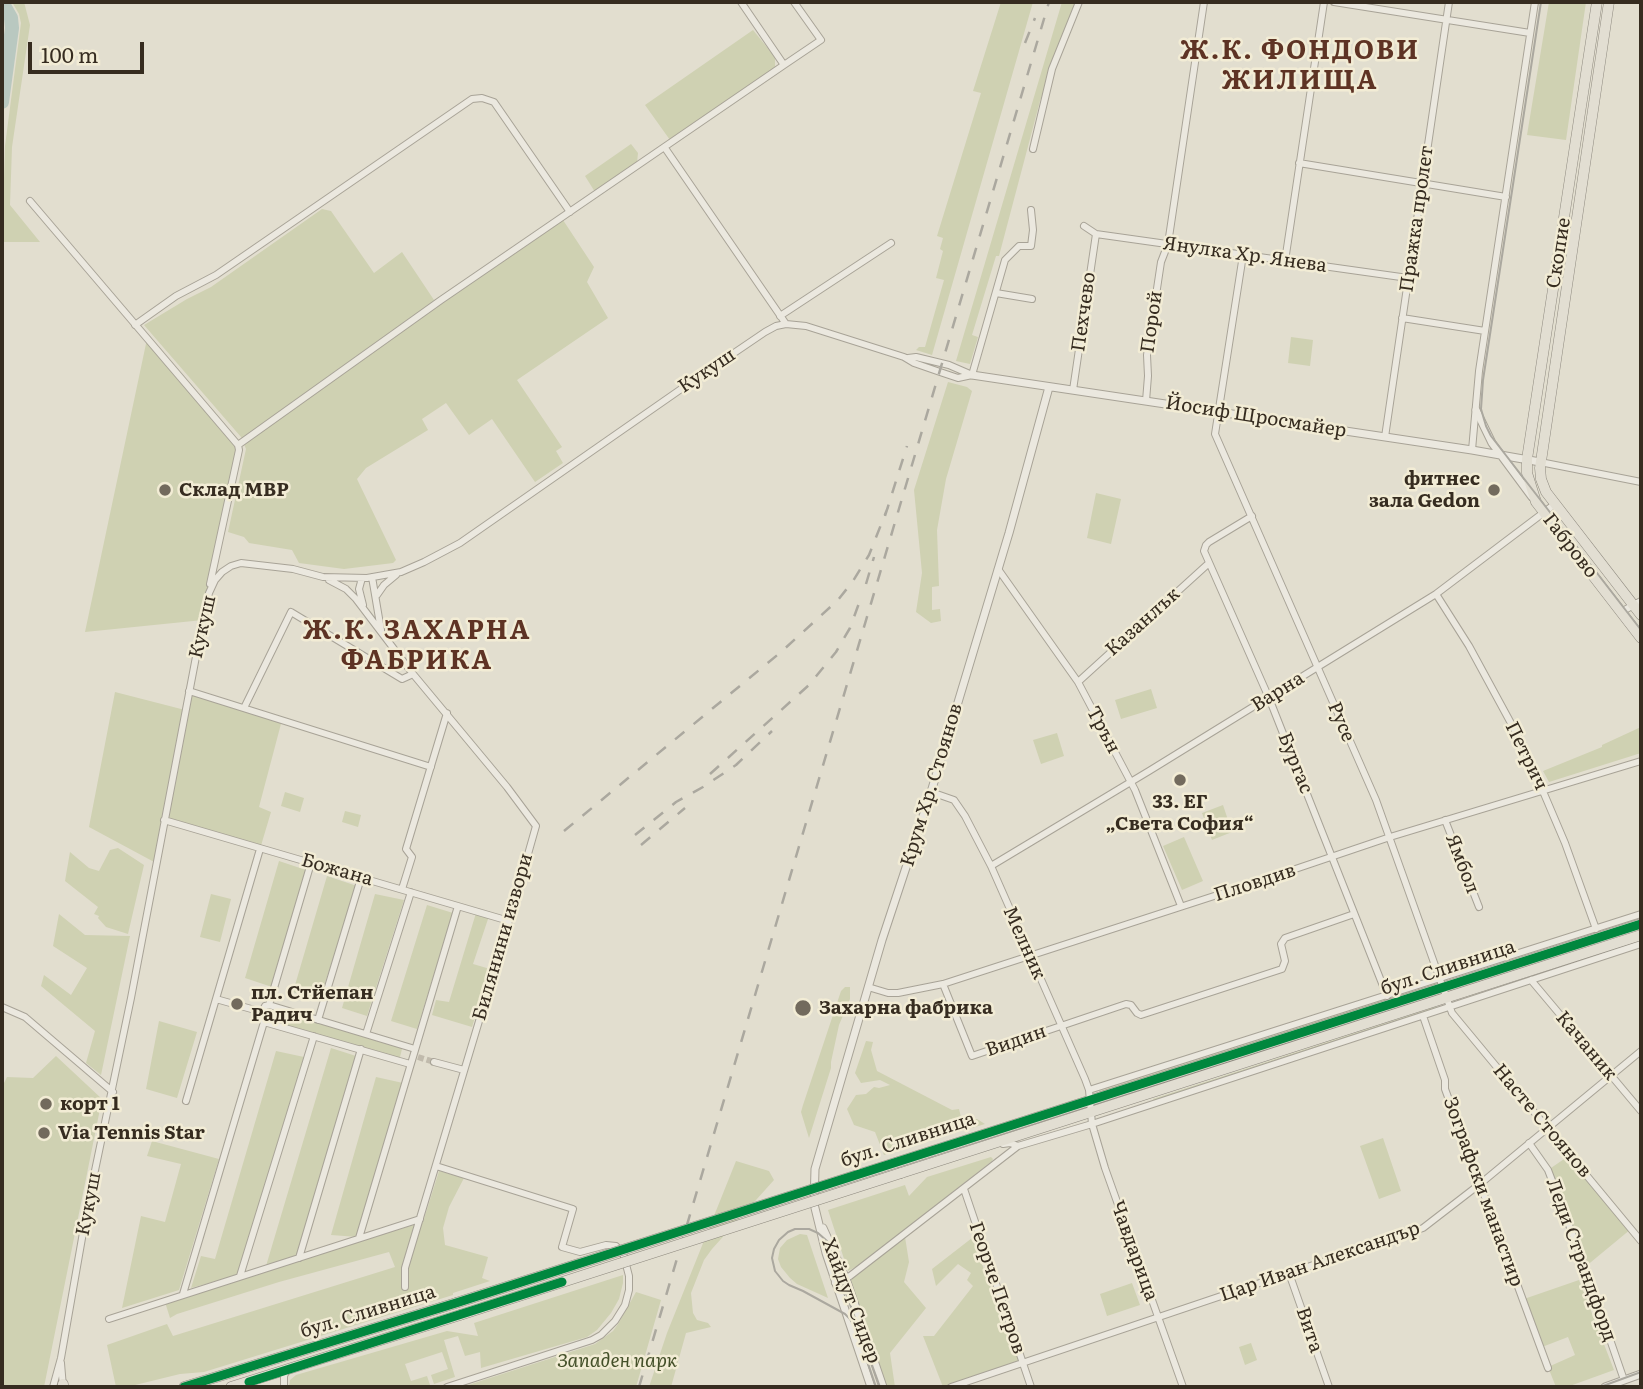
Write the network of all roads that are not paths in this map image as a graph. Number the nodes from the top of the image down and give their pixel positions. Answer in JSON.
{"nodes":[{"id":1,"x":741,"y":2,"type":"edge"},
{"id":2,"x":794,"y":2,"type":"edge"},
{"id":3,"x":1079,"y":2,"type":"edge"},
{"id":4,"x":1204,"y":2,"type":"edge"},
{"id":5,"x":1324,"y":2,"type":"edge"},
{"id":6,"x":1334,"y":2,"type":"edge"},
{"id":7,"x":1449,"y":2,"type":"edge"},
{"id":8,"x":1535,"y":2,"type":"edge"},
{"id":9,"x":1597,"y":2,"type":"edge"},
{"id":10,"x":1609,"y":2,"type":"edge"},
{"id":11,"x":1446,"y":19,"type":"junction"},
{"id":12,"x":1530,"y":33,"type":"junction"},
{"id":13,"x":784,"y":65,"type":"junction"},
{"id":14,"x":665,"y":148,"type":"junction"},
{"id":15,"x":1033,"y":149,"type":"dead end"},
{"id":16,"x":1299,"y":163,"type":"junction"},
{"id":17,"x":1422,"y":184,"type":"junction"},
{"id":18,"x":1506,"y":197,"type":"junction"},
{"id":19,"x":30,"y":201,"type":"dead end"},
{"id":20,"x":1031,"y":210,"type":"dead end"},
{"id":21,"x":569,"y":212,"type":"junction"},
{"id":22,"x":1084,"y":226,"type":"dead end"},
{"id":23,"x":1096,"y":234,"type":"junction"},
{"id":24,"x":891,"y":243,"type":"dead end"},
{"id":25,"x":1168,"y":244,"type":"junction"},
{"id":26,"x":1242,"y":255,"type":"junction"},
{"id":27,"x":1285,"y":261,"type":"junction"},
{"id":28,"x":1408,"y":278,"type":"junction"},
{"id":29,"x":996,"y":293,"type":"junction"},
{"id":30,"x":1032,"y":299,"type":"dead end"},
{"id":31,"x":780,"y":316,"type":"junction"},
{"id":32,"x":1402,"y":318,"type":"junction"},
{"id":33,"x":786,"y":324,"type":"junction"},
{"id":34,"x":135,"y":325,"type":"junction"},
{"id":35,"x":1485,"y":331,"type":"junction"},
{"id":36,"x":972,"y":375,"type":"junction"},
{"id":37,"x":1049,"y":387,"type":"junction"},
{"id":38,"x":1073,"y":390,"type":"junction"},
{"id":39,"x":1146,"y":401,"type":"junction"},
{"id":40,"x":1476,"y":410,"type":"junction"},
{"id":41,"x":1219,"y":412,"type":"junction"},
{"id":42,"x":1385,"y":437,"type":"junction"},
{"id":43,"x":238,"y":445,"type":"junction"},
{"id":44,"x":1472,"y":450,"type":"junction"},
{"id":45,"x":1500,"y":454,"type":"junction"},
{"id":46,"x":1524,"y":461,"type":"junction"},
{"id":47,"x":1540,"y":461,"type":"junction"},
{"id":48,"x":1641,"y":482,"type":"edge"},
{"id":49,"x":1546,"y":492,"type":"junction"},
{"id":50,"x":1536,"y":502,"type":"junction"},
{"id":51,"x":1555,"y":504,"type":"junction"},
{"id":52,"x":1544,"y":513,"type":"junction"},
{"id":53,"x":1252,"y":516,"type":"junction"},
{"id":54,"x":1209,"y":563,"type":"junction"},
{"id":55,"x":998,"y":569,"type":"junction"},
{"id":56,"x":401,"y":572,"type":"junction"},
{"id":57,"x":323,"y":577,"type":"junction"},
{"id":58,"x":372,"y":577,"type":"junction"},
{"id":59,"x":362,"y":578,"type":"junction"},
{"id":60,"x":209,"y":593,"type":"junction"},
{"id":61,"x":1436,"y":594,"type":"junction"},
{"id":62,"x":376,"y":597,"type":"junction"},
{"id":63,"x":1638,"y":603,"type":"edge"},
{"id":64,"x":365,"y":610,"type":"junction"},
{"id":65,"x":1621,"y":612,"type":"junction"},
{"id":66,"x":1641,"y":615,"type":"edge"},
{"id":67,"x":381,"y":632,"type":"junction"},
{"id":68,"x":1641,"y":638,"type":"edge"},
{"id":69,"x":1318,"y":667,"type":"junction"},
{"id":70,"x":413,"y":674,"type":"junction"},
{"id":71,"x":1078,"y":682,"type":"junction"},
{"id":72,"x":189,"y":691,"type":"junction"},
{"id":73,"x":1269,"y":698,"type":"junction"},
{"id":74,"x":244,"y":708,"type":"junction"},
{"id":75,"x":447,"y":713,"type":"junction"},
{"id":76,"x":1641,"y":761,"type":"edge"},
{"id":77,"x":431,"y":767,"type":"junction"},
{"id":78,"x":1131,"y":782,"type":"junction"},
{"id":79,"x":1544,"y":790,"type":"junction"},
{"id":80,"x":931,"y":792,"type":"junction"},
{"id":81,"x":164,"y":820,"type":"junction"},
{"id":82,"x":1445,"y":820,"type":"junction"},
{"id":83,"x":1390,"y":837,"type":"junction"},
{"id":84,"x":260,"y":849,"type":"junction"},
{"id":85,"x":1332,"y":857,"type":"junction"},
{"id":86,"x":311,"y":863,"type":"junction"},
{"id":87,"x":991,"y":866,"type":"junction"},
{"id":88,"x":361,"y":878,"type":"junction"},
{"id":89,"x":401,"y":889,"type":"junction"},
{"id":90,"x":411,"y":892,"type":"junction"},
{"id":91,"x":457,"y":906,"type":"junction"},
{"id":92,"x":1181,"y":906,"type":"junction"},
{"id":93,"x":1479,"y":907,"type":"dead end"},
{"id":94,"x":1354,"y":914,"type":"junction"},
{"id":95,"x":1641,"y":914,"type":"edge"},
{"id":96,"x":509,"y":921,"type":"junction"},
{"id":97,"x":1641,"y":924,"type":"edge"},
{"id":98,"x":1596,"y":929,"type":"junction"},
{"id":99,"x":1641,"y":934,"type":"edge"},
{"id":100,"x":1641,"y":944,"type":"edge"},
{"id":101,"x":1030,"y":956,"type":"junction"},
{"id":102,"x":1531,"y":980,"type":"junction"},
{"id":103,"x":943,"y":984,"type":"junction"},
{"id":104,"x":868,"y":987,"type":"junction"},
{"id":105,"x":1445,"y":993,"type":"junction"},
{"id":106,"x":1387,"y":996,"type":"junction"},
{"id":107,"x":216,"y":999,"type":"junction"},
{"id":108,"x":269,"y":1005,"type":"junction"},
{"id":109,"x":2,"y":1007,"type":"edge"},
{"id":110,"x":261,"y":1012,"type":"junction"},
{"id":111,"x":1423,"y":1016,"type":"junction"},
{"id":112,"x":318,"y":1020,"type":"junction"},
{"id":113,"x":264,"y":1022,"type":"junction"},
{"id":114,"x":1061,"y":1026,"type":"junction"},
{"id":115,"x":366,"y":1034,"type":"junction"},
{"id":116,"x":314,"y":1036,"type":"junction"},
{"id":117,"x":361,"y":1049,"type":"junction"},
{"id":118,"x":1641,"y":1051,"type":"edge"},
{"id":119,"x":415,"y":1054,"type":"junction"},
{"id":120,"x":433,"y":1062,"type":"tunnel mouth"},
{"id":121,"x":410,"y":1064,"type":"junction"},
{"id":122,"x":464,"y":1070,"type":"junction"},
{"id":123,"x":1611,"y":1076,"type":"junction"},
{"id":124,"x":113,"y":1092,"type":"junction"},
{"id":125,"x":1090,"y":1096,"type":"junction"},
{"id":126,"x":186,"y":1101,"type":"dead end"},
{"id":127,"x":1641,"y":1111,"type":"edge"},
{"id":128,"x":1091,"y":1119,"type":"junction"},
{"id":129,"x":1548,"y":1128,"type":"junction"},
{"id":130,"x":1529,"y":1143,"type":"junction"},
{"id":131,"x":987,"y":1144,"type":"junction"},
{"id":132,"x":1018,"y":1146,"type":"junction"},
{"id":133,"x":436,"y":1166,"type":"junction"},
{"id":134,"x":814,"y":1182,"type":"joint"},
{"id":135,"x":1480,"y":1184,"type":"junction"},
{"id":136,"x":964,"y":1189,"type":"junction"},
{"id":137,"x":817,"y":1215,"type":"junction"},
{"id":138,"x":420,"y":1219,"type":"junction"},
{"id":139,"x":359,"y":1238,"type":"junction"},
{"id":140,"x":1641,"y":1241,"type":"edge"},
{"id":141,"x":299,"y":1258,"type":"junction"},
{"id":142,"x":1289,"y":1273,"type":"junction"},
{"id":143,"x":240,"y":1276,"type":"junction"},
{"id":144,"x":846,"y":1279,"type":"junction"},
{"id":145,"x":835,"y":1283,"type":"junction"},
{"id":146,"x":405,"y":1287,"type":"dead end"},
{"id":147,"x":183,"y":1294,"type":"junction"},
{"id":148,"x":1158,"y":1317,"type":"junction"},
{"id":149,"x":109,"y":1319,"type":"dead end"},
{"id":150,"x":1023,"y":1363,"type":"junction"},
{"id":151,"x":1548,"y":1368,"type":"dead end"},
{"id":152,"x":287,"y":1370,"type":"junction"},
{"id":153,"x":1641,"y":1374,"type":"edge"},
{"id":154,"x":1624,"y":1380,"type":"junction"},
{"id":155,"x":61,"y":1386,"type":"edge"},
{"id":156,"x":184,"y":1387,"type":"edge"},
{"id":157,"x":231,"y":1387,"type":"edge"},
{"id":158,"x":284,"y":1387,"type":"edge"},
{"id":159,"x":447,"y":1387,"type":"edge"},
{"id":160,"x":871,"y":1387,"type":"edge"},
{"id":161,"x":883,"y":1387,"type":"edge"},
{"id":162,"x":951,"y":1387,"type":"edge"},
{"id":163,"x":1031,"y":1387,"type":"edge"},
{"id":164,"x":1183,"y":1387,"type":"edge"},
{"id":165,"x":1329,"y":1387,"type":"edge"},
{"id":166,"x":1605,"y":1387,"type":"edge"}],
"edges":[{"from":1,"to":13,"type":"street"},
{"from":2,"to":13,"type":"street"},
{"from":3,"to":15,"type":"street"},
{"from":4,"to":25,"type":"street","name":"Порой"},
{"from":5,"to":16,"type":"street"},
{"from":6,"to":11,"type":"street"},
{"from":7,"to":11,"type":"street","name":"Пражка пролет"},
{"from":8,"to":12,"type":"street"},
{"from":9,"to":46,"type":"main road","name":"Скопие"},
{"from":10,"to":47,"type":"main road","name":"Скопие"},
{"from":11,"to":12,"type":"street"},
{"from":11,"to":17,"type":"street","name":"Пражка пролет"},
{"from":12,"to":18,"type":"street"},
{"from":13,"to":14,"type":"street"},
{"from":14,"to":21,"type":"street"},
{"from":14,"to":31,"type":"street"},
{"from":16,"to":17,"type":"street"},
{"from":16,"to":27,"type":"street"},
{"from":17,"to":18,"type":"street"},
{"from":17,"to":28,"type":"street","name":"Пражка пролет"},
{"from":18,"to":35,"type":"street"},
{"from":19,"to":34,"type":"street"},
{"from":20,"to":29,"type":"street"},
{"from":21,"to":34,"type":"street"},
{"from":21,"to":43,"type":"street"},
{"from":22,"to":23,"type":"street","name":"Янулка Хр. Янева"},
{"from":23,"to":25,"type":"street","name":"Янулка Хр. Янева"},
{"from":23,"to":38,"type":"street","name":"Пехчево"},
{"from":24,"to":31,"type":"street"},
{"from":25,"to":26,"type":"street","name":"Янулка Хр. Янева"},
{"from":25,"to":39,"type":"street","name":"Порой"},
{"from":26,"to":27,"type":"street","name":"Янулка Хр. Янева"},
{"from":26,"to":41,"type":"street","name":"Русе"},
{"from":27,"to":28,"type":"street","name":"Янулка Хр. Янева"},
{"from":28,"to":32,"type":"street","name":"Пражка пролет"},
{"from":29,"to":30,"type":"street"},
{"from":29,"to":36,"type":"street"},
{"from":31,"to":33,"type":"street"},
{"from":32,"to":35,"type":"street"},
{"from":32,"to":42,"type":"street","name":"Пражка пролет"},
{"from":33,"to":36,"type":"street"},
{"from":33,"to":56,"type":"street","name":"Кукуш"},
{"from":34,"to":43,"type":"street"},
{"from":35,"to":40,"type":"street"},
{"from":36,"to":37,"type":"street","name":"Йосиф Щросмайер"},
{"from":37,"to":38,"type":"street","name":"Йосиф Щросмайер"},
{"from":37,"to":55,"type":"street","name":"Крум Хр. Стоянов"},
{"from":38,"to":39,"type":"street","name":"Йосиф Щросмайер"},
{"from":39,"to":41,"type":"street","name":"Йосиф Щросмайер"},
{"from":40,"to":44,"type":"street"},
{"from":40,"to":45,"type":"street","name":"Габрово"},
{"from":41,"to":42,"type":"street","name":"Йосиф Щросмайер"},
{"from":41,"to":53,"type":"street","name":"Русе"},
{"from":42,"to":44,"type":"street","name":"Йосиф Щросмайер"},
{"from":43,"to":60,"type":"street"},
{"from":44,"to":45,"type":"street","name":"Йосиф Щросмайер"},
{"from":45,"to":46,"type":"street","name":"Йосиф Щросмайер"},
{"from":45,"to":50,"type":"street","name":"Габрово"},
{"from":46,"to":47,"type":"street","name":"Йосиф Щросмайер"},
{"from":46,"to":49,"type":"street","name":"Габрово"},
{"from":46,"to":50,"type":"main road","name":"Скопие"},
{"from":47,"to":48,"type":"street"},
{"from":47,"to":49,"type":"main road","name":"Скопие"},
{"from":49,"to":51,"type":"main road","name":"Габрово"},
{"from":50,"to":52,"type":"main road","name":"Габрово"},
{"from":51,"to":52,"type":"street","name":"Варна"},
{"from":51,"to":63,"type":"main road","name":"Габрово"},
{"from":52,"to":61,"type":"street","name":"Варна"},
{"from":52,"to":65,"type":"main road","name":"Габрово"},
{"from":53,"to":54,"type":"street"},
{"from":53,"to":69,"type":"street","name":"Русе"},
{"from":54,"to":71,"type":"street","name":"Казанлък"},
{"from":54,"to":73,"type":"street","name":"Бургас"},
{"from":55,"to":71,"type":"street","name":"Трън"},
{"from":55,"to":80,"type":"street","name":"Крум Хр. Стоянов"},
{"from":56,"to":58,"type":"street","name":"Кукуш"},
{"from":56,"to":62,"type":"street"},
{"from":57,"to":59,"type":"street","name":"Кукуш"},
{"from":57,"to":60,"type":"street","name":"Кукуш"},
{"from":57,"to":64,"type":"street","name":"Билянини извори"},
{"from":58,"to":59,"type":"street","name":"Кукуш"},
{"from":58,"to":62,"type":"street","name":"Билянини извори"},
{"from":59,"to":64,"type":"street"},
{"from":60,"to":72,"type":"street","name":"Кукуш"},
{"from":61,"to":69,"type":"street","name":"Варна"},
{"from":61,"to":79,"type":"street","name":"Петрич"},
{"from":62,"to":67,"type":"street","name":"Билянини извори"},
{"from":63,"to":65,"type":"street"},
{"from":63,"to":66,"type":"main road","name":"Габрово"},
{"from":64,"to":67,"type":"street","name":"Билянини извори"},
{"from":65,"to":68,"type":"main road","name":"Габрово"},
{"from":67,"to":70,"type":"street","name":"Билянини извори"},
{"from":69,"to":73,"type":"street","name":"Варна"},
{"from":69,"to":83,"type":"street","name":"Русе"},
{"from":70,"to":74,"type":"street"},
{"from":70,"to":75,"type":"street","name":"Билянини извори"},
{"from":71,"to":78,"type":"street","name":"Трън"},
{"from":72,"to":74,"type":"street"},
{"from":72,"to":81,"type":"street","name":"Кукуш"},
{"from":73,"to":78,"type":"street","name":"Варна"},
{"from":73,"to":85,"type":"street","name":"Бургас"},
{"from":74,"to":77,"type":"street"},
{"from":75,"to":77,"type":"street"},
{"from":75,"to":96,"type":"street","name":"Билянини извори"},
{"from":76,"to":79,"type":"street","name":"Пловдив"},
{"from":77,"to":89,"type":"street"},
{"from":78,"to":87,"type":"street","name":"Варна"},
{"from":78,"to":92,"type":"street","name":"Трън"},
{"from":79,"to":82,"type":"street","name":"Пловдив"},
{"from":79,"to":98,"type":"street","name":"Петрич"},
{"from":80,"to":87,"type":"street","name":"Мелник"},
{"from":80,"to":104,"type":"street","name":"Крум Хр. Стоянов"},
{"from":81,"to":84,"type":"street","name":"Божана"},
{"from":81,"to":124,"type":"street","name":"Кукуш"},
{"from":82,"to":83,"type":"street","name":"Пловдив"},
{"from":82,"to":93,"type":"street","name":"Ямбол"},
{"from":83,"to":85,"type":"street","name":"Пловдив"},
{"from":83,"to":105,"type":"street","name":"Русе"},
{"from":84,"to":86,"type":"street","name":"Божана"},
{"from":84,"to":107,"type":"street"},
{"from":85,"to":92,"type":"street","name":"Пловдив"},
{"from":85,"to":94,"type":"street","name":"Бургас"},
{"from":86,"to":88,"type":"street","name":"Божана"},
{"from":86,"to":108,"type":"street"},
{"from":87,"to":101,"type":"street","name":"Мелник"},
{"from":88,"to":89,"type":"street","name":"Божана"},
{"from":88,"to":112,"type":"street"},
{"from":89,"to":90,"type":"street","name":"Божана"},
{"from":90,"to":91,"type":"street","name":"Божана"},
{"from":90,"to":115,"type":"street"},
{"from":91,"to":96,"type":"street","name":"Божана"},
{"from":91,"to":119,"type":"street"},
{"from":92,"to":101,"type":"street","name":"Пловдив"},
{"from":94,"to":106,"type":"street","name":"Бургас"},
{"from":94,"to":114,"type":"street","name":"Видин"},
{"from":95,"to":98,"type":"street","name":"бул. Сливница"},
{"from":96,"to":122,"type":"street","name":"Билянини извори"},
{"from":97,"to":105,"type":"main road","name":"бул. Сливница"},
{"from":98,"to":105,"type":"street","name":"бул. Сливница"},
{"from":99,"to":105,"type":"main road","name":"бул. Сливница"},
{"from":100,"to":102,"type":"street","name":"бул. Сливница"},
{"from":101,"to":103,"type":"street","name":"Пловдив"},
{"from":101,"to":114,"type":"street","name":"Мелник"},
{"from":102,"to":105,"type":"street","name":"бул. Сливница"},
{"from":102,"to":123,"type":"street","name":"Качаник"},
{"from":103,"to":104,"type":"street","name":"Пловдив"},
{"from":103,"to":114,"type":"street","name":"Видин"},
{"from":104,"to":134,"type":"street","name":"Крум Хр. Стоянов"},
{"from":105,"to":106,"type":"street","name":"бул. Сливница"},
{"from":105,"to":111,"type":"street","name":"бул. Сливница"},
{"from":105,"to":125,"type":"main road","name":"бул. Сливница"},
{"from":105,"to":128,"type":"main road","name":"бул. Сливница"},
{"from":105,"to":129,"type":"street","name":"Насте Стоянов"},
{"from":106,"to":125,"type":"street","name":"бул. Сливница"},
{"from":107,"to":110,"type":"street"},
{"from":107,"to":126,"type":"street"},
{"from":108,"to":110,"type":"street"},
{"from":108,"to":112,"type":"street"},
{"from":109,"to":124,"type":"street"},
{"from":110,"to":113,"type":"street"},
{"from":111,"to":128,"type":"street","name":"бул. Сливница"},
{"from":111,"to":135,"type":"street","name":"Зографски манастир"},
{"from":112,"to":115,"type":"street"},
{"from":113,"to":116,"type":"street"},
{"from":113,"to":147,"type":"street"},
{"from":114,"to":125,"type":"street","name":"Мелник"},
{"from":115,"to":119,"type":"street"},
{"from":116,"to":117,"type":"street"},
{"from":116,"to":143,"type":"street"},
{"from":117,"to":121,"type":"street"},
{"from":117,"to":141,"type":"street"},
{"from":118,"to":123,"type":"street","name":"Цар Иван Александър"},
{"from":119,"to":121,"type":"street"},
{"from":120,"to":122,"type":"street"},
{"from":121,"to":139,"type":"street"},
{"from":122,"to":133,"type":"street","name":"Билянини извори"},
{"from":123,"to":127,"type":"street","name":"Качаник"},
{"from":123,"to":129,"type":"street","name":"Цар Иван Александър"},
{"from":124,"to":155,"type":"street","name":"Кукуш"},
{"from":125,"to":128,"type":"street","name":"Мелник"},
{"from":125,"to":156,"type":"main road","name":"бул. Сливница","bridge":true},
{"from":128,"to":131,"type":"main road","name":"бул. Сливница"},
{"from":128,"to":132,"type":"street","name":"бул. Сливница"},
{"from":128,"to":148,"type":"street","name":"Чавдарица"},
{"from":129,"to":130,"type":"street","name":"Цар Иван Александър"},
{"from":129,"to":140,"type":"street","name":"Насте Стоянов"},
{"from":130,"to":135,"type":"street","name":"Цар Иван Александър"},
{"from":130,"to":154,"type":"street","name":"Леди Страндфорд"},
{"from":131,"to":132,"type":"street","name":"бул. Сливница"},
{"from":131,"to":152,"type":"main road","name":"бул. Сливница","bridge":true},
{"from":132,"to":136,"type":"street"},
{"from":133,"to":138,"type":"street","name":"Билянини извори"},
{"from":133,"to":159,"type":"street"},
{"from":134,"to":137,"type":"street","name":"Хайдут Сидер"},
{"from":135,"to":142,"type":"street","name":"Цар Иван Александър"},
{"from":135,"to":151,"type":"street","name":"Зографски манастир"},
{"from":136,"to":144,"type":"street"},
{"from":136,"to":150,"type":"street","name":"Георче Петров"},
{"from":137,"to":144,"type":"street","name":"Хайдут Сидер"},
{"from":137,"to":145,"type":"street","name":"Хайдут Сидер"},
{"from":138,"to":139,"type":"street"},
{"from":138,"to":146,"type":"street","name":"Билянини извори"},
{"from":139,"to":141,"type":"street"},
{"from":141,"to":143,"type":"street"},
{"from":142,"to":148,"type":"street","name":"Цар Иван Александър"},
{"from":142,"to":165,"type":"street","name":"Вита"},
{"from":143,"to":147,"type":"street"},
{"from":144,"to":145,"type":"street"},
{"from":144,"to":161,"type":"street","name":"Хайдут Сидер"},
{"from":145,"to":160,"type":"street","name":"Хайдут Сидер"},
{"from":147,"to":149,"type":"street"},
{"from":148,"to":150,"type":"street","name":"Цар Иван Александър"},
{"from":148,"to":164,"type":"street","name":"Чавдарица"},
{"from":150,"to":162,"type":"street","name":"Цар Иван Александър"},
{"from":150,"to":163,"type":"street","name":"Георче Петров"},
{"from":152,"to":157,"type":"main road","name":"бул. Сливница"},
{"from":152,"to":158,"type":"street"},
{"from":153,"to":154,"type":"street"},
{"from":154,"to":166,"type":"street"}]}
